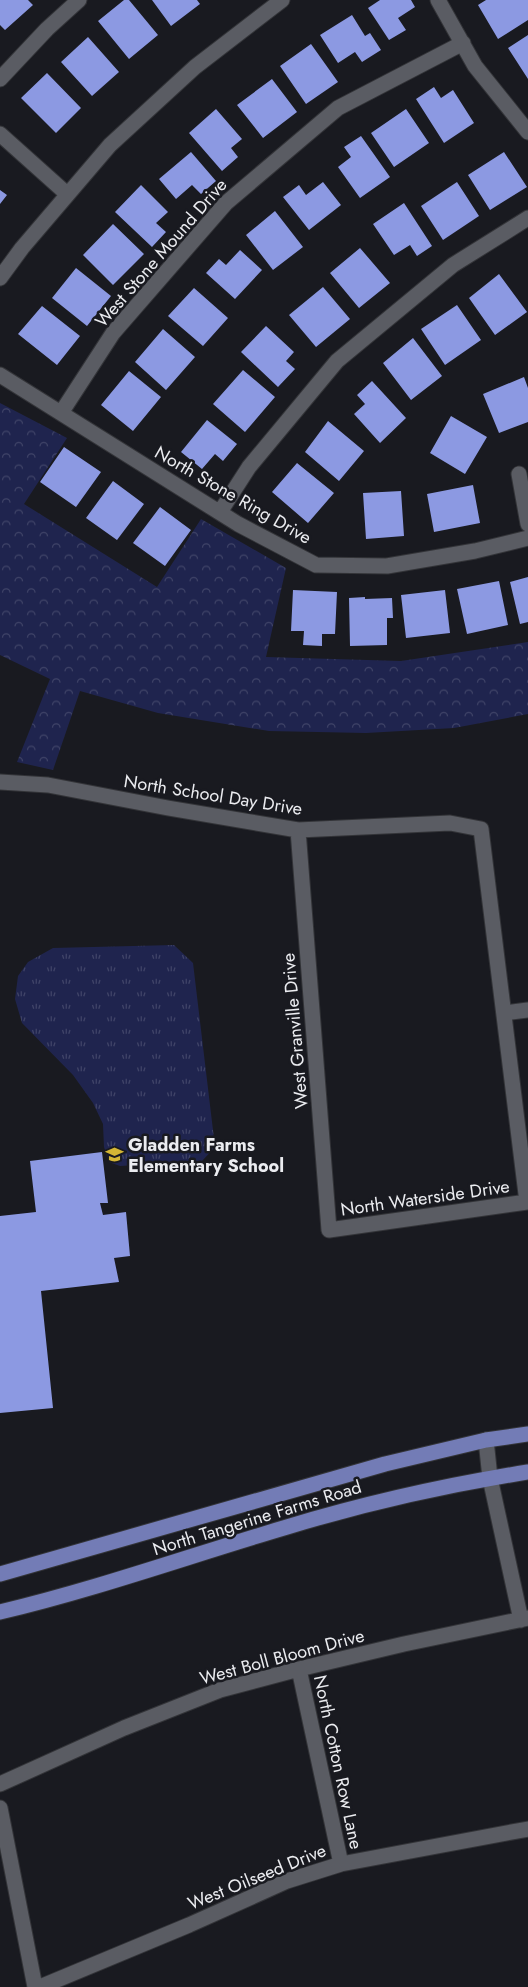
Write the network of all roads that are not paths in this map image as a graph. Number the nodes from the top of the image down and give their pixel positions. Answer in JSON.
{"nodes":[{"id":1,"x":80,"y":0,"type":"edge"},
{"id":2,"x":282,"y":0,"type":"edge"},
{"id":3,"x":438,"y":0,"type":"edge"},
{"id":4,"x":463,"y":44,"type":"junction"},
{"id":5,"x":0,"y":79,"type":"edge"},
{"id":6,"x":528,"y":132,"type":"edge"},
{"id":7,"x":0,"y":134,"type":"edge"},
{"id":8,"x":67,"y":194,"type":"junction"},
{"id":9,"x":528,"y":218,"type":"edge"},
{"id":10,"x":0,"y":278,"type":"edge"},
{"id":11,"x":0,"y":375,"type":"edge"},
{"id":12,"x":61,"y":413,"type":"junction"},
{"id":13,"x":519,"y":474,"type":"dead end"},
{"id":14,"x":220,"y":512,"type":"junction"},
{"id":15,"x":528,"y":524,"type":"edge"},
{"id":16,"x":528,"y":538,"type":"edge"},
{"id":17,"x":0,"y":782,"type":"edge"},
{"id":18,"x":298,"y":830,"type":"junction"},
{"id":19,"x":528,"y":1010,"type":"edge"},
{"id":20,"x":504,"y":1013,"type":"junction"},
{"id":21,"x":527,"y":1202,"type":"edge"},
{"id":22,"x":329,"y":1230,"type":"joint"},
{"id":23,"x":528,"y":1434,"type":"edge"},
{"id":24,"x":486,"y":1440,"type":"junction"},
{"id":25,"x":528,"y":1472,"type":"edge"},
{"id":26,"x":490,"y":1478,"type":"junction"},
{"id":27,"x":0,"y":1574,"type":"edge"},
{"id":28,"x":0,"y":1612,"type":"edge"},
{"id":29,"x":525,"y":1619,"type":"edge"},
{"id":30,"x":299,"y":1669,"type":"junction"},
{"id":31,"x":0,"y":1784,"type":"edge"},
{"id":32,"x":0,"y":1808,"type":"edge"},
{"id":33,"x":528,"y":1829,"type":"edge"},
{"id":34,"x":341,"y":1864,"type":"junction"},
{"id":35,"x":34,"y":1987,"type":"edge"},
{"id":36,"x":40,"y":1987,"type":"edge"}],
"edges":[{"from":1,"to":5,"type":"street"},
{"from":2,"to":8,"type":"street"},
{"from":3,"to":4,"type":"street"},
{"from":4,"to":6,"type":"street"},
{"from":4,"to":12,"type":"street","name":"West Stone Mound Drive"},
{"from":7,"to":8,"type":"street"},
{"from":8,"to":10,"type":"street"},
{"from":9,"to":14,"type":"street"},
{"from":11,"to":12,"type":"street","name":"North Stone Ring Drive"},
{"from":12,"to":14,"type":"street","name":"North Stone Ring Drive"},
{"from":13,"to":15,"type":"street"},
{"from":14,"to":16,"type":"street","name":"North Stone Ring Drive"},
{"from":17,"to":18,"type":"street","name":"North School Day Drive"},
{"from":18,"to":20,"type":"street","name":"North School Day Drive"},
{"from":18,"to":22,"type":"street","name":"West Granville Drive"},
{"from":19,"to":20,"type":"street"},
{"from":20,"to":21,"type":"street"},
{"from":21,"to":22,"type":"street","name":"North Waterside Drive"},
{"from":23,"to":24,"type":"main road","name":"North Tangerine Farms Road"},
{"from":24,"to":26,"type":"street"},
{"from":24,"to":27,"type":"main road","name":"North Tangerine Farms Road"},
{"from":25,"to":26,"type":"main road","name":"North Tangerine Farms Road"},
{"from":26,"to":28,"type":"main road","name":"North Tangerine Farms Road"},
{"from":26,"to":29,"type":"street"},
{"from":29,"to":30,"type":"street","name":"West Boll Bloom Drive"},
{"from":30,"to":31,"type":"street","name":"West Boll Bloom Drive"},
{"from":30,"to":34,"type":"street","name":"North Cotton Row Lane"},
{"from":32,"to":35,"type":"street"},
{"from":33,"to":34,"type":"street","name":"West Oilseed Drive"},
{"from":34,"to":36,"type":"street","name":"West Oilseed Drive"}]}
